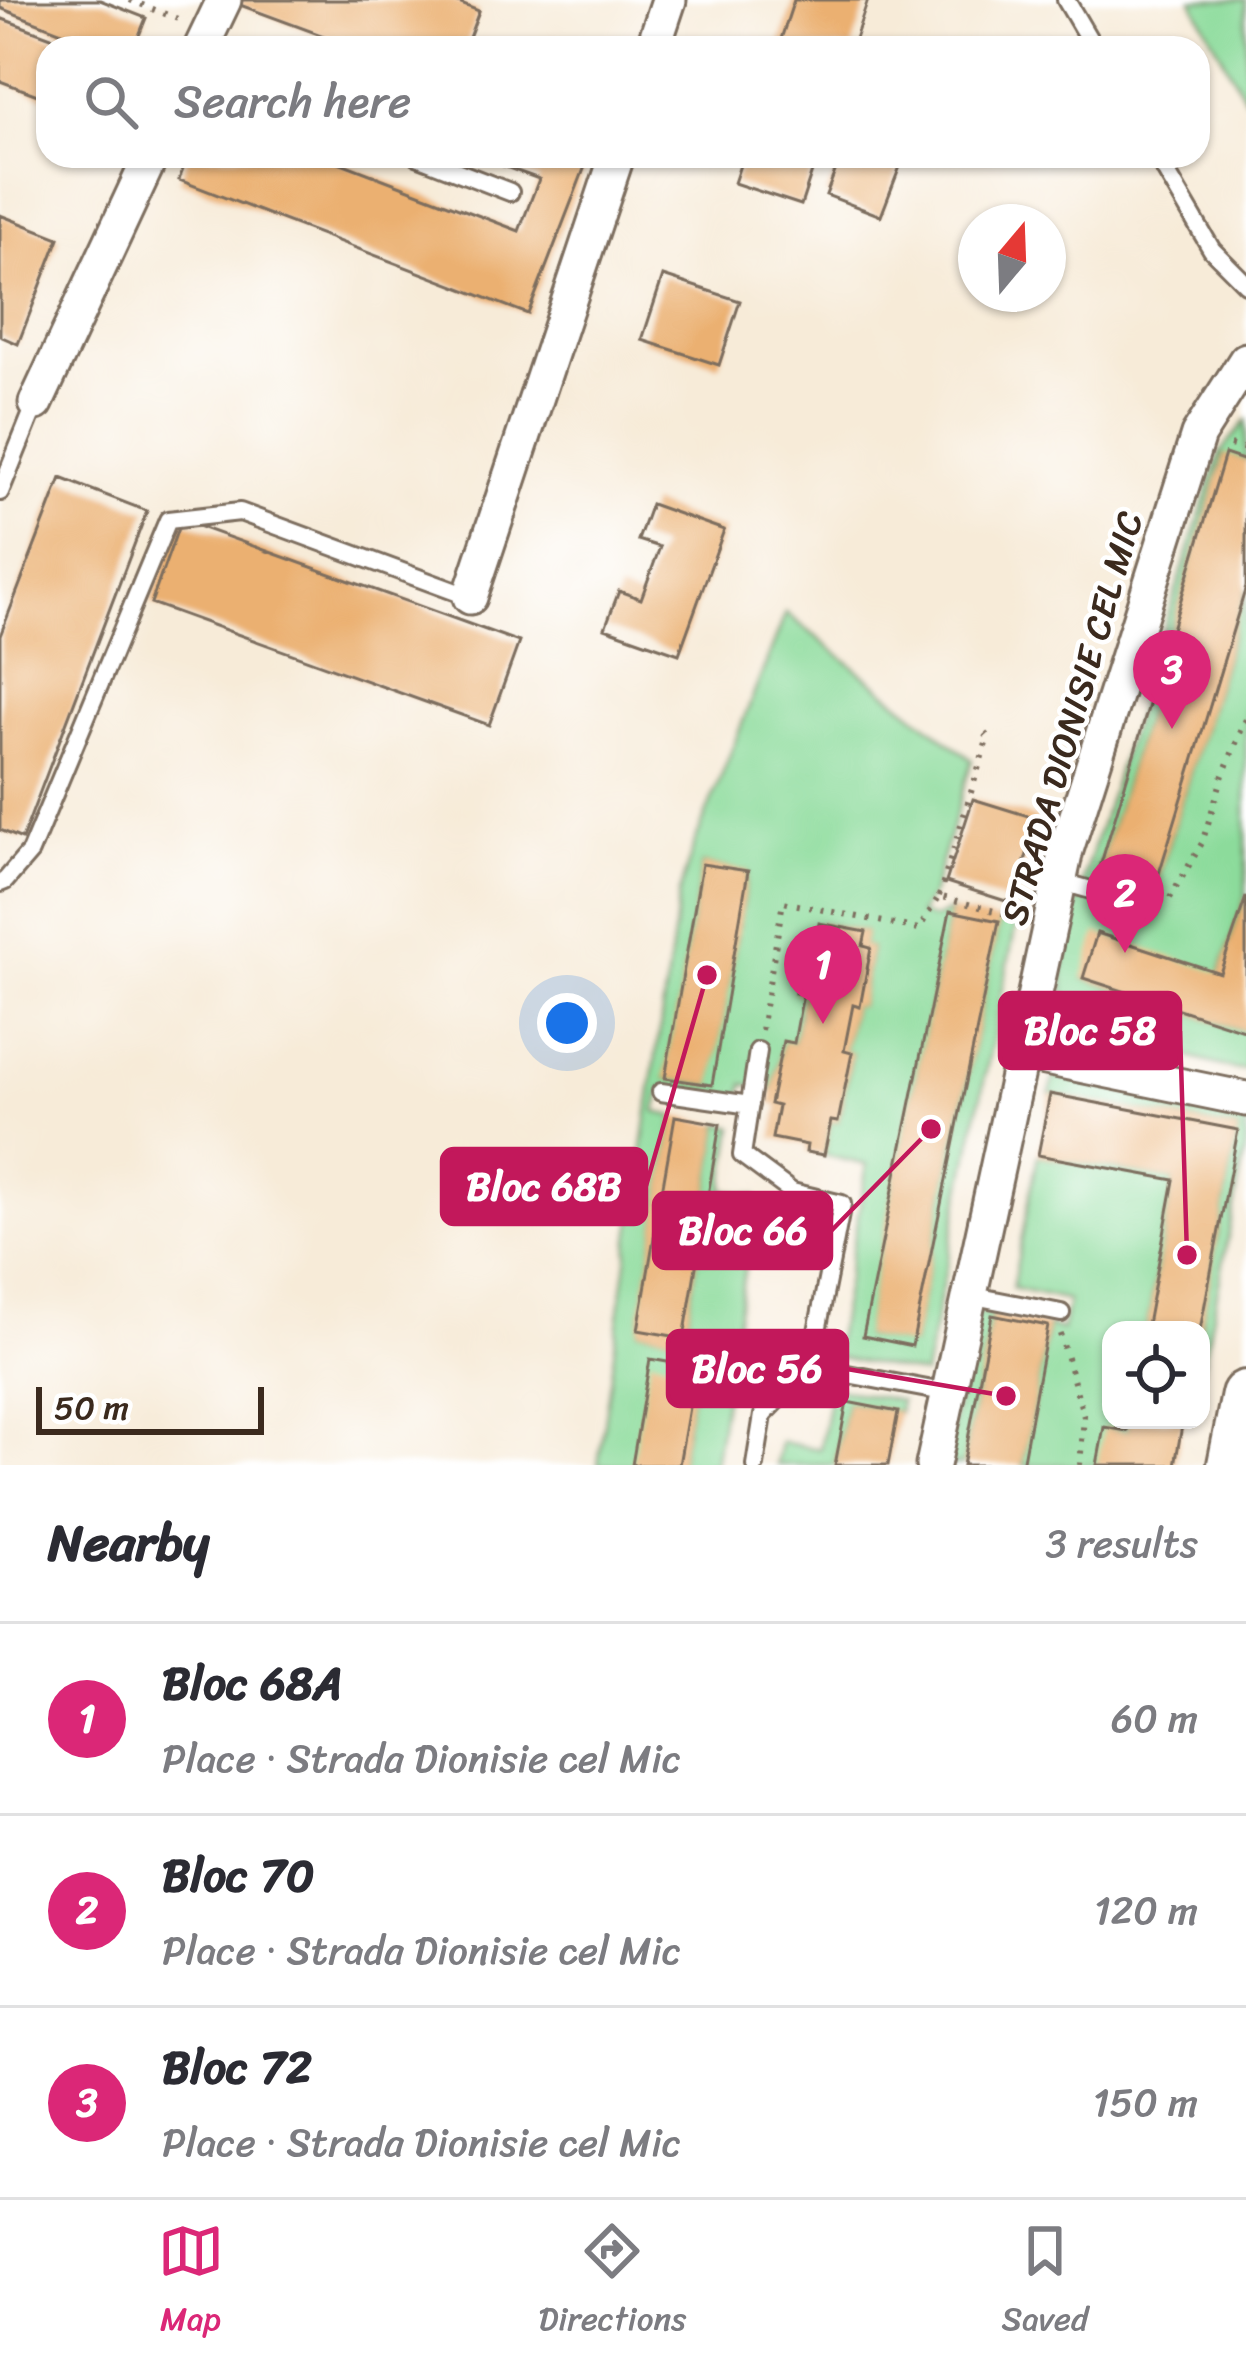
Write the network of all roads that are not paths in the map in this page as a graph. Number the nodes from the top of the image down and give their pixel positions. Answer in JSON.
{"nodes":[{"id":1,"x":669,"y":0,"type":"edge"},
{"id":2,"x":1066,"y":0,"type":"edge"},
{"id":3,"x":657,"y":36,"type":"edge"},
{"id":4,"x":1087,"y":36,"type":"edge"},
{"id":5,"x":146,"y":168,"type":"edge"},
{"id":6,"x":448,"y":168,"type":"edge"},
{"id":7,"x":613,"y":168,"type":"edge"},
{"id":8,"x":1163,"y":168,"type":"edge"},
{"id":9,"x":510,"y":192,"type":"dead end"},
{"id":10,"x":1246,"y":284,"type":"edge"},
{"id":11,"x":1246,"y":360,"type":"edge"},
{"id":12,"x":37,"y":403,"type":"joint"},
{"id":13,"x":0,"y":492,"type":"edge"},
{"id":14,"x":470,"y":597,"type":"joint"},
{"id":15,"x":1059,"y":881,"type":"junction"},
{"id":16,"x":0,"y":883,"type":"edge"},
{"id":17,"x":1151,"y":907,"type":"road end"},
{"id":18,"x":758,"y":1051,"type":"road end"},
{"id":19,"x":1021,"y":1053,"type":"junction"},
{"id":20,"x":661,"y":1092,"type":"dead end"},
{"id":21,"x":1246,"y":1099,"type":"edge"},
{"id":22,"x":749,"y":1105,"type":"junction"},
{"id":23,"x":969,"y":1295,"type":"junction"},
{"id":24,"x":1061,"y":1312,"type":"road end"},
{"id":25,"x":810,"y":1367,"type":"junction"},
{"id":26,"x":949,"y":1393,"type":"junction"},
{"id":27,"x":1246,"y":1395,"type":"edge"},
{"id":28,"x":755,"y":1465,"type":"edge"},
{"id":29,"x":933,"y":1465,"type":"edge"},
{"id":30,"x":1232,"y":1465,"type":"edge"}],
"edges":[{"from":1,"to":3,"type":"street"},
{"from":2,"to":4,"type":"lane"},
{"from":5,"to":12,"type":"street"},
{"from":6,"to":9,"type":"lane"},
{"from":7,"to":14,"type":"street"},
{"from":8,"to":10,"type":"lane"},
{"from":11,"to":15,"type":"street","name":"STRADA DIONISIE CEL MIC"},
{"from":12,"to":13,"type":"lane"},
{"from":14,"to":16,"type":"lane"},
{"from":15,"to":17,"type":"lane"},
{"from":15,"to":19,"type":"street","name":"STRADA DIONISIE CEL MIC"},
{"from":18,"to":22,"type":"lane"},
{"from":19,"to":21,"type":"street"},
{"from":19,"to":23,"type":"street","name":"STRADA DIONISIE CEL MIC"},
{"from":20,"to":22,"type":"lane"},
{"from":22,"to":25,"type":"lane"},
{"from":23,"to":24,"type":"lane"},
{"from":23,"to":26,"type":"street","name":"STRADA DIONISIE CEL MIC"},
{"from":25,"to":26,"type":"lane"},
{"from":25,"to":28,"type":"lane"},
{"from":26,"to":29,"type":"street","name":"STRADA DIONISIE CEL MIC"},
{"from":27,"to":30,"type":"main road"}]}
